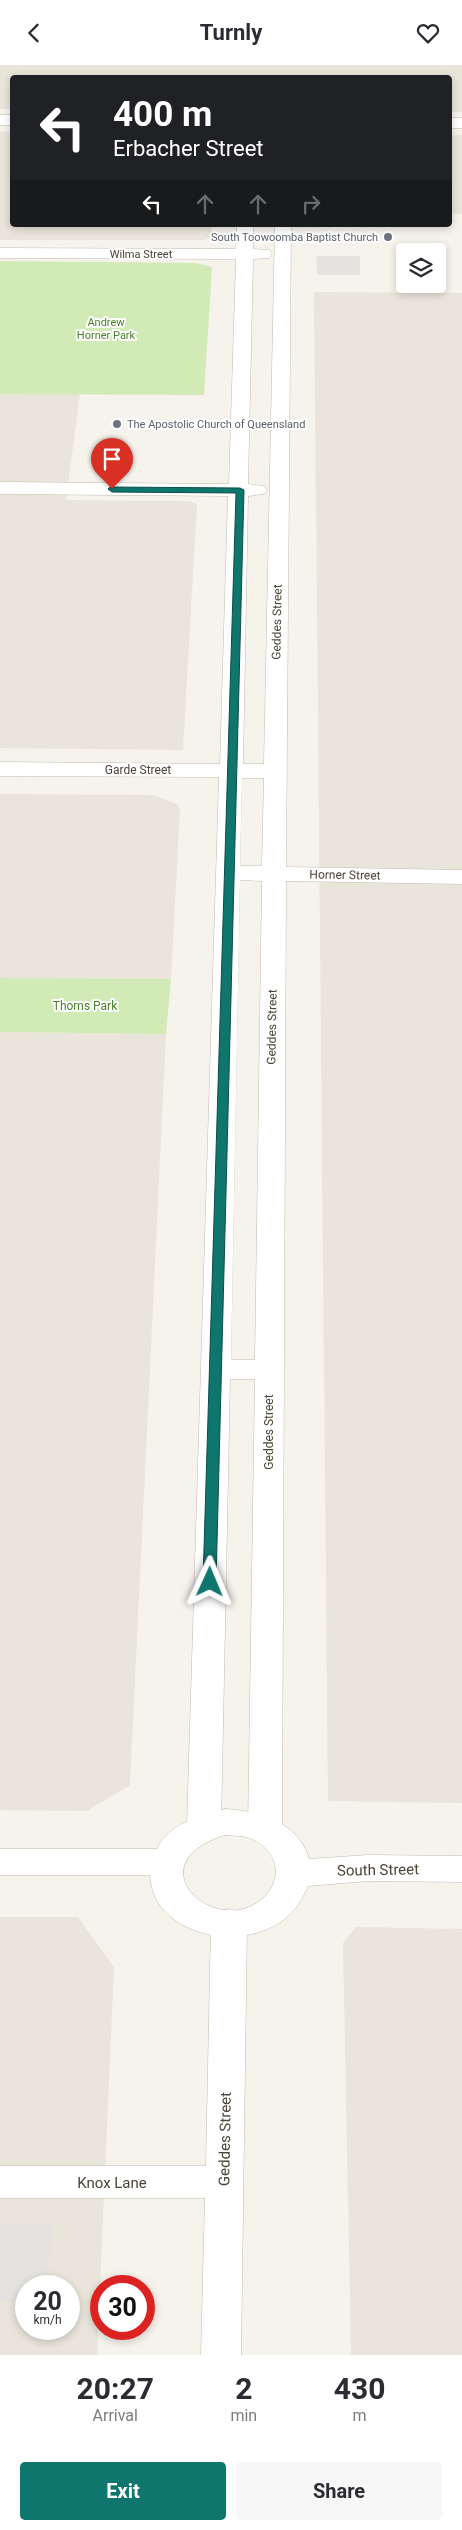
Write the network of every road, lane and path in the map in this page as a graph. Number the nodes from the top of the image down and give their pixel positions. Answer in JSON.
{"nodes":[{"id":1,"x":245,"y":227,"type":"edge"},
{"id":2,"x":283,"y":227,"type":"edge"},
{"id":3,"x":0,"y":253,"type":"edge"},
{"id":4,"x":244,"y":254,"type":"junction"},
{"id":5,"x":282,"y":255,"type":"junction"},
{"id":6,"x":0,"y":488,"type":"edge"},
{"id":7,"x":240,"y":490,"type":"junction"},
{"id":8,"x":279,"y":491,"type":"junction"},
{"id":9,"x":0,"y":769,"type":"edge"},
{"id":10,"x":232,"y":771,"type":"junction"},
{"id":11,"x":276,"y":771,"type":"junction"},
{"id":12,"x":228,"y":873,"type":"junction"},
{"id":13,"x":274,"y":874,"type":"junction"},
{"id":14,"x":462,"y":877,"type":"edge"},
{"id":15,"x":215,"y":1369,"type":"junction"},
{"id":16,"x":269,"y":1370,"type":"junction"},
{"id":17,"x":204,"y":1825,"type":"junction"},
{"id":18,"x":266,"y":1830,"type":"junction"},
{"id":19,"x":0,"y":1862,"type":"edge"},
{"id":20,"x":166,"y":1862,"type":"junction"},
{"id":21,"x":462,"y":1869,"type":"edge"},
{"id":22,"x":295,"y":1874,"type":"junction"},
{"id":23,"x":228,"y":1923,"type":"junction"},
{"id":24,"x":0,"y":2182,"type":"edge"},
{"id":25,"x":224,"y":2182,"type":"junction"},
{"id":26,"x":221,"y":2355,"type":"edge"}],
"edges":[{"from":1,"to":4,"type":"street"},
{"from":2,"to":5,"type":"street","name":"Geddes Street"},
{"from":3,"to":4,"type":"street","name":"Wilma Street"},
{"from":4,"to":5,"type":"street","name":"Wilma Street"},
{"from":4,"to":7,"type":"street"},
{"from":5,"to":8,"type":"street","name":"Geddes Street"},
{"from":6,"to":7,"type":"street"},
{"from":7,"to":8,"type":"street"},
{"from":7,"to":10,"type":"street"},
{"from":8,"to":11,"type":"street","name":"Geddes Street"},
{"from":9,"to":10,"type":"street","name":"Garde Street"},
{"from":10,"to":11,"type":"street","name":"Garde Street"},
{"from":10,"to":12,"type":"street"},
{"from":11,"to":13,"type":"street","name":"Geddes Street"},
{"from":12,"to":13,"type":"street","name":"Horner Street"},
{"from":12,"to":15,"type":"street"},
{"from":13,"to":14,"type":"street","name":"Horner Street"},
{"from":13,"to":16,"type":"street","name":"Geddes Street"},
{"from":15,"to":16,"type":"street"},
{"from":15,"to":17,"type":"street"},
{"from":16,"to":18,"type":"street","name":"Geddes Street"},
{"from":17,"to":18,"type":"street"},
{"from":17,"to":20,"type":"street"},
{"from":18,"to":22,"type":"street"},
{"from":19,"to":20,"type":"street"},
{"from":20,"to":23,"type":"street"},
{"from":21,"to":22,"type":"street","name":"South Street"},
{"from":22,"to":23,"type":"street"},
{"from":23,"to":25,"type":"street","name":"Geddes Street"},
{"from":24,"to":25,"type":"street","name":"Knox Lane"},
{"from":25,"to":26,"type":"street","name":"Geddes Street"}]}
